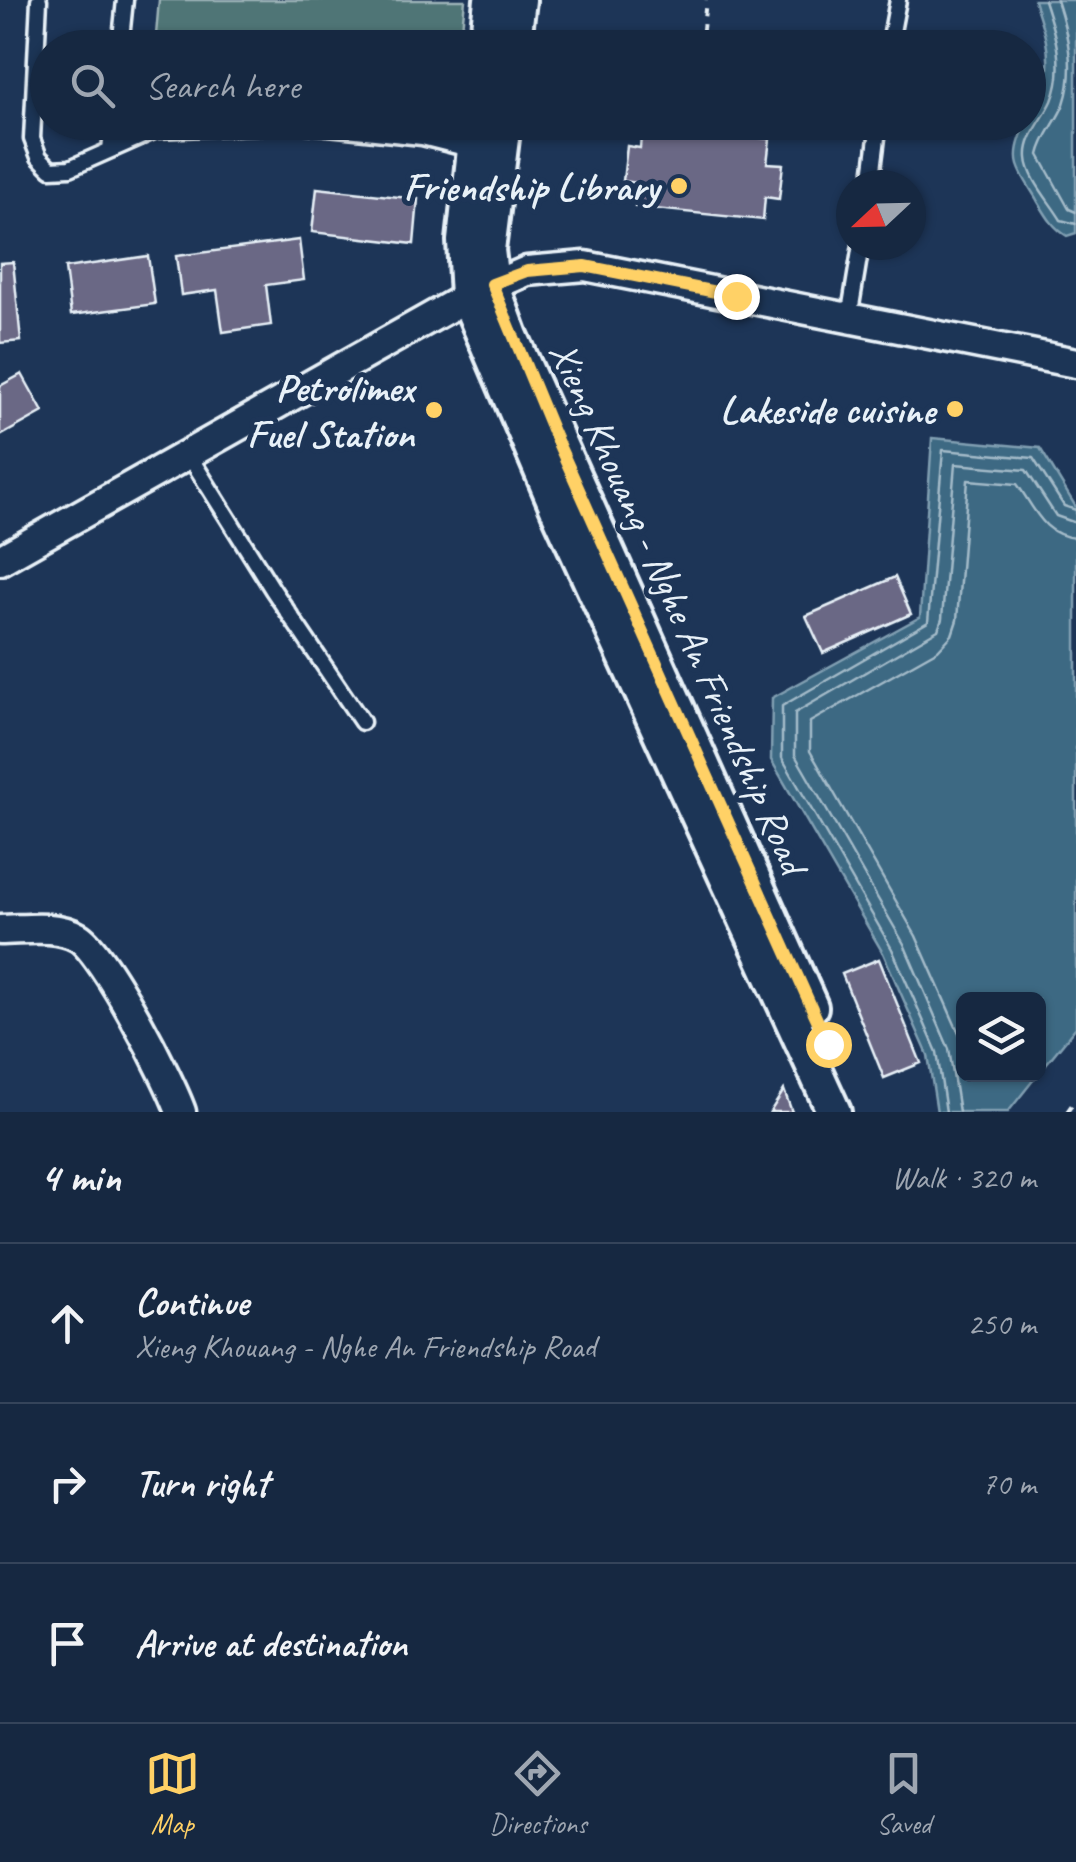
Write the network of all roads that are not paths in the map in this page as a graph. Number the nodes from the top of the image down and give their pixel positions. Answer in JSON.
{"nodes":[{"id":1,"x":40,"y":0,"type":"edge"},
{"id":2,"x":124,"y":0,"type":"edge"},
{"id":3,"x":492,"y":0,"type":"edge"},
{"id":4,"x":519,"y":0,"type":"edge"},
{"id":5,"x":898,"y":0,"type":"edge"},
{"id":6,"x":38,"y":30,"type":"edge"},
{"id":7,"x":122,"y":30,"type":"edge"},
{"id":8,"x":488,"y":30,"type":"edge"},
{"id":9,"x":515,"y":30,"type":"edge"},
{"id":10,"x":893,"y":30,"type":"edge"},
{"id":11,"x":32,"y":140,"type":"edge"},
{"id":12,"x":111,"y":140,"type":"edge"},
{"id":13,"x":133,"y":140,"type":"edge"},
{"id":14,"x":476,"y":140,"type":"edge"},
{"id":15,"x":502,"y":140,"type":"edge"},
{"id":16,"x":876,"y":140,"type":"edge"},
{"id":17,"x":110,"y":150,"type":"junction"},
{"id":18,"x":872,"y":170,"type":"edge"},
{"id":19,"x":859,"y":260,"type":"edge"},
{"id":20,"x":480,"y":290,"type":"junction"},
{"id":21,"x":849,"y":318,"type":"junction"},
{"id":22,"x":1076,"y":363,"type":"edge"},
{"id":23,"x":188,"y":454,"type":"junction"},
{"id":24,"x":0,"y":560,"type":"edge"},
{"id":25,"x":362,"y":722,"type":"dead end"},
{"id":26,"x":0,"y":930,"type":"edge"},
{"id":27,"x":181,"y":1112,"type":"edge"},
{"id":28,"x":834,"y":1112,"type":"edge"},
{"id":29,"x":855,"y":1112,"type":"edge"}],
"edges":[{"from":1,"to":6,"type":"lane"},
{"from":2,"to":7,"type":"lane"},
{"from":3,"to":8,"type":"street"},
{"from":4,"to":9,"type":"street"},
{"from":5,"to":10,"type":"lane"},
{"from":11,"to":17,"type":"lane"},
{"from":12,"to":17,"type":"lane"},
{"from":13,"to":17,"type":"lane"},
{"from":14,"to":20,"type":"street","name":"Xieng Khouang - Nghe An Friendship Road"},
{"from":15,"to":20,"type":"street","name":"Xieng Khouang - Nghe An Friendship Road"},
{"from":16,"to":18,"type":"lane"},
{"from":19,"to":21,"type":"lane"},
{"from":20,"to":21,"type":"street"},
{"from":20,"to":23,"type":"street"},
{"from":20,"to":28,"type":"street","name":"Xieng Khouang - Nghe An Friendship Road"},
{"from":20,"to":29,"type":"street","name":"Xieng Khouang - Nghe An Friendship Road"},
{"from":21,"to":22,"type":"street"},
{"from":23,"to":24,"type":"street"},
{"from":23,"to":25,"type":"lane"},
{"from":26,"to":27,"type":"street"}]}
